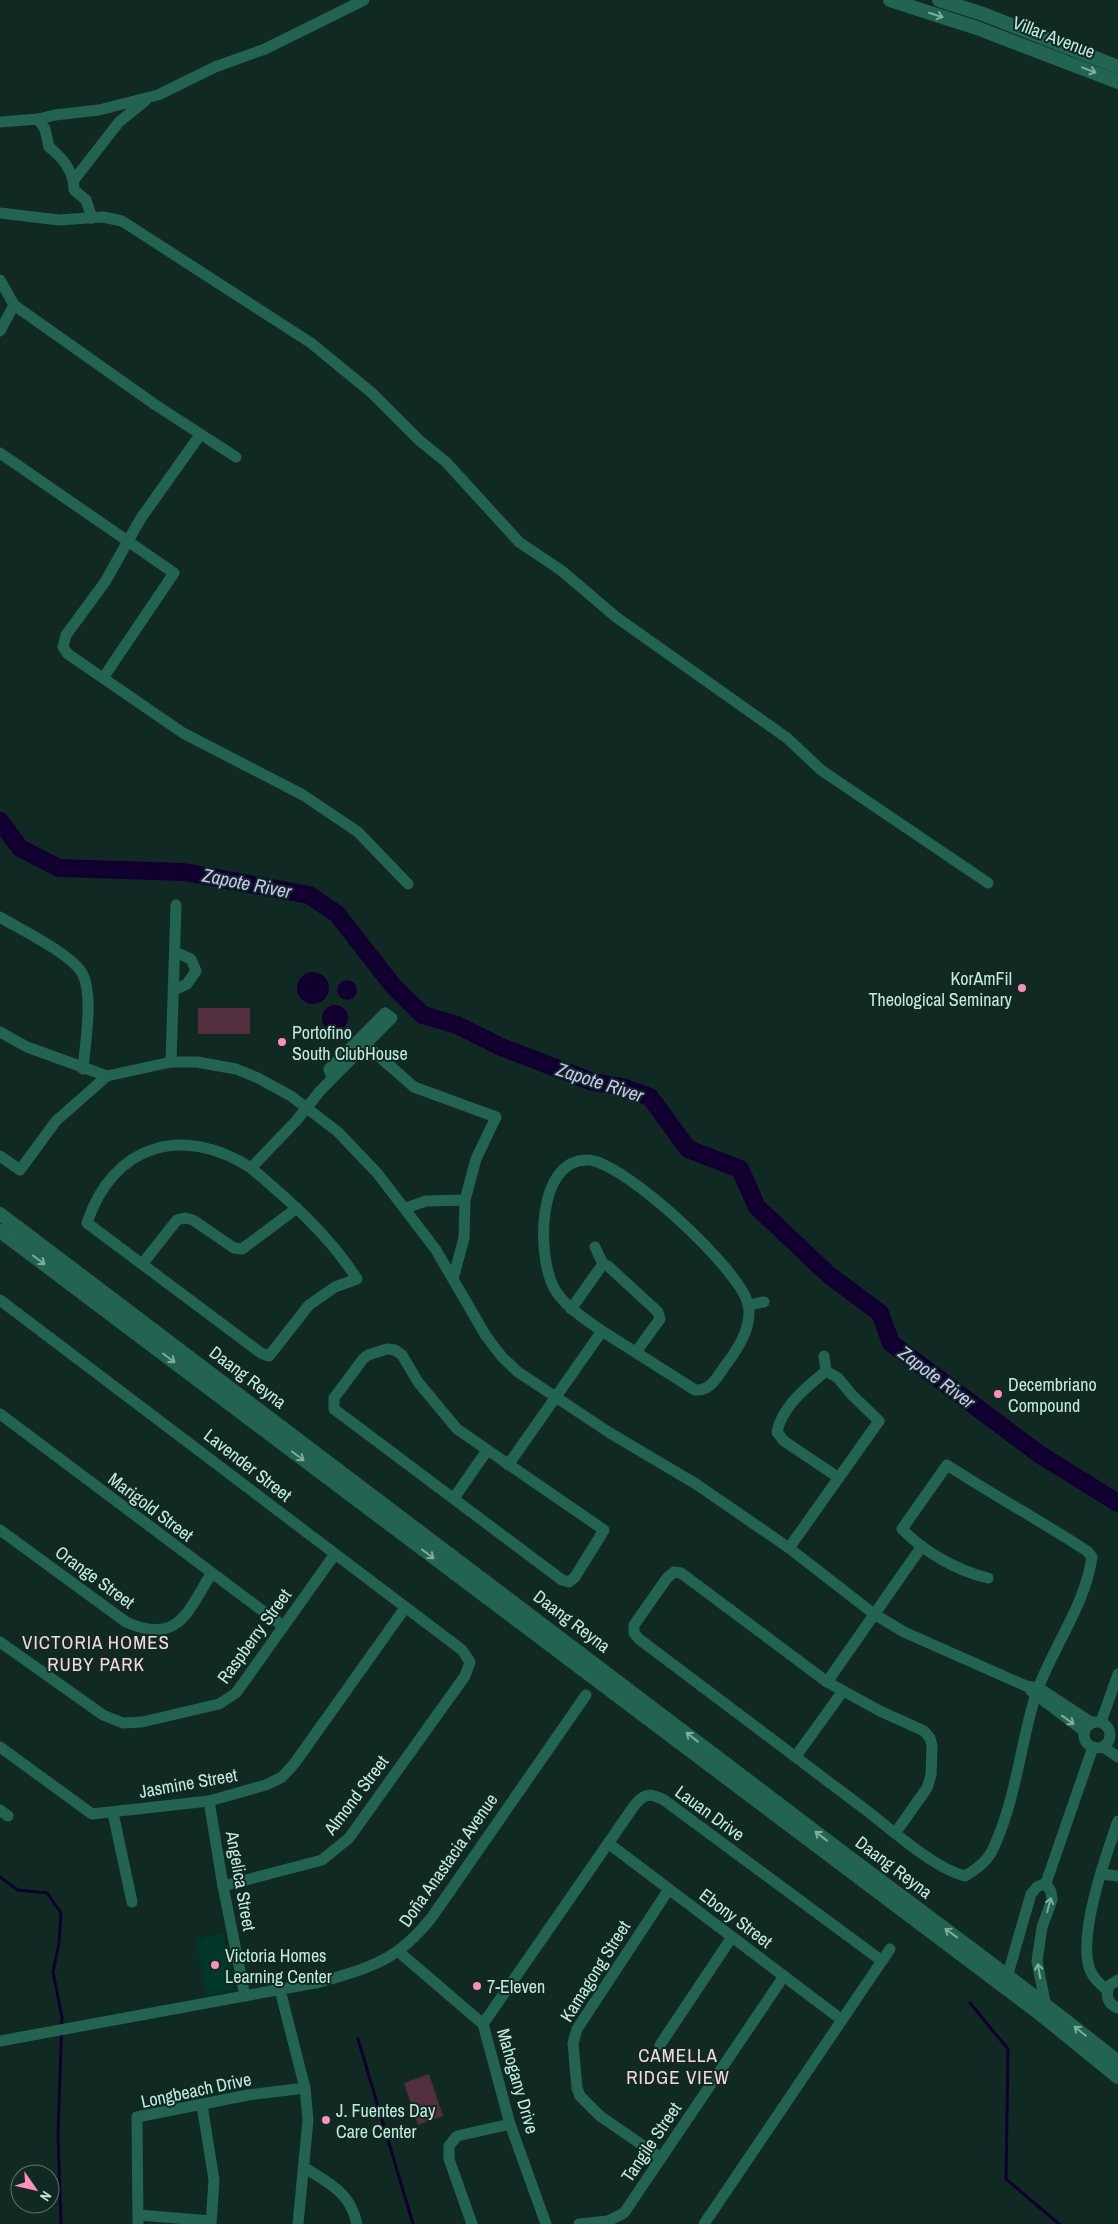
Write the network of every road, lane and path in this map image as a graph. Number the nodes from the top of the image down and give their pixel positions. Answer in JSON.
{"nodes":[{"id":1,"x":364,"y":0,"type":"edge"},
{"id":2,"x":890,"y":0,"type":"edge"},
{"id":3,"x":939,"y":0,"type":"edge"},
{"id":4,"x":1118,"y":66,"type":"edge"},
{"id":5,"x":1118,"y":82,"type":"edge"},
{"id":6,"x":148,"y":99,"type":"junction"},
{"id":7,"x":38,"y":119,"type":"junction"},
{"id":8,"x":0,"y":122,"type":"edge"},
{"id":9,"x":74,"y":180,"type":"junction"},
{"id":10,"x":0,"y":213,"type":"edge"},
{"id":11,"x":92,"y":218,"type":"junction"},
{"id":12,"x":0,"y":280,"type":"edge"},
{"id":13,"x":14,"y":305,"type":"junction"},
{"id":14,"x":0,"y":331,"type":"edge"},
{"id":15,"x":200,"y":435,"type":"junction"},
{"id":16,"x":0,"y":454,"type":"edge"},
{"id":17,"x":236,"y":457,"type":"dead end"},
{"id":18,"x":129,"y":542,"type":"junction"},
{"id":19,"x":103,"y":678,"type":"junction"},
{"id":20,"x":988,"y":883,"type":"dead end"},
{"id":21,"x":408,"y":884,"type":"dead end"},
{"id":22,"x":176,"y":905,"type":"dead end"},
{"id":23,"x":0,"y":917,"type":"edge"},
{"id":24,"x":175,"y":952,"type":"junction"},
{"id":25,"x":174,"y":990,"type":"junction"},
{"id":26,"x":0,"y":1032,"type":"edge"},
{"id":27,"x":365,"y":1044,"type":"junction"},
{"id":28,"x":171,"y":1062,"type":"junction"},
{"id":29,"x":83,"y":1069,"type":"junction"},
{"id":30,"x":107,"y":1076,"type":"junction"},
{"id":31,"x":332,"y":1079,"type":"junction"},
{"id":32,"x":307,"y":1106,"type":"junction"},
{"id":33,"x":0,"y":1156,"type":"edge"},
{"id":34,"x":252,"y":1168,"type":"junction"},
{"id":35,"x":465,"y":1200,"type":"junction"},
{"id":36,"x":297,"y":1208,"type":"junction"},
{"id":37,"x":406,"y":1208,"type":"junction"},
{"id":38,"x":0,"y":1214,"type":"edge"},
{"id":39,"x":0,"y":1231,"type":"edge"},
{"id":40,"x":595,"y":1247,"type":"dead end"},
{"id":41,"x":143,"y":1263,"type":"junction"},
{"id":42,"x":603,"y":1264,"type":"junction"},
{"id":43,"x":453,"y":1279,"type":"junction"},
{"id":44,"x":0,"y":1300,"type":"edge"},
{"id":45,"x":764,"y":1302,"type":"dead end"},
{"id":46,"x":748,"y":1305,"type":"junction"},
{"id":47,"x":571,"y":1309,"type":"junction"},
{"id":48,"x":602,"y":1331,"type":"junction"},
{"id":49,"x":636,"y":1352,"type":"junction"},
{"id":50,"x":824,"y":1356,"type":"dead end"},
{"id":51,"x":826,"y":1371,"type":"junction"},
{"id":52,"x":556,"y":1399,"type":"junction"},
{"id":53,"x":0,"y":1414,"type":"edge"},
{"id":54,"x":486,"y":1452,"type":"junction"},
{"id":55,"x":508,"y":1465,"type":"junction"},
{"id":56,"x":839,"y":1478,"type":"junction"},
{"id":57,"x":454,"y":1498,"type":"junction"},
{"id":58,"x":0,"y":1530,"type":"edge"},
{"id":59,"x":922,"y":1546,"type":"junction"},
{"id":60,"x":789,"y":1548,"type":"junction"},
{"id":61,"x":334,"y":1554,"type":"junction"},
{"id":62,"x":211,"y":1574,"type":"junction"},
{"id":63,"x":988,"y":1578,"type":"dead end"},
{"id":64,"x":405,"y":1608,"type":"junction"},
{"id":65,"x":874,"y":1614,"type":"junction"},
{"id":66,"x":282,"y":1626,"type":"junction"},
{"id":67,"x":0,"y":1642,"type":"edge"},
{"id":68,"x":470,"y":1662,"type":"joint"},
{"id":69,"x":595,"y":1671,"type":"junction"},
{"id":70,"x":1118,"y":1674,"type":"edge"},
{"id":71,"x":827,"y":1682,"type":"junction"},
{"id":72,"x":843,"y":1692,"type":"junction"},
{"id":73,"x":1037,"y":1692,"type":"junction"},
{"id":74,"x":586,"y":1695,"type":"dead end"},
{"id":75,"x":1092,"y":1725,"type":"junction"},
{"id":76,"x":1114,"y":1737,"type":"edge"},
{"id":77,"x":0,"y":1747,"type":"edge"},
{"id":78,"x":1098,"y":1747,"type":"junction"},
{"id":79,"x":796,"y":1756,"type":"junction"},
{"id":80,"x":1118,"y":1757,"type":"edge"},
{"id":81,"x":209,"y":1801,"type":"junction"},
{"id":82,"x":113,"y":1814,"type":"junction"},
{"id":83,"x":1118,"y":1820,"type":"edge"},
{"id":84,"x":896,"y":1832,"type":"junction"},
{"id":85,"x":608,"y":1843,"type":"junction"},
{"id":86,"x":1101,"y":1874,"type":"junction"},
{"id":87,"x":1118,"y":1876,"type":"edge"},
{"id":88,"x":1046,"y":1883,"type":"junction"},
{"id":89,"x":223,"y":1886,"type":"junction"},
{"id":90,"x":669,"y":1889,"type":"junction"},
{"id":91,"x":132,"y":1902,"type":"dead end"},
{"id":92,"x":732,"y":1936,"type":"junction"},
{"id":93,"x":890,"y":1949,"type":"dead end"},
{"id":94,"x":399,"y":1952,"type":"junction"},
{"id":95,"x":882,"y":1961,"type":"junction"},
{"id":96,"x":784,"y":1976,"type":"junction"},
{"id":97,"x":1004,"y":1980,"type":"junction"},
{"id":98,"x":1118,"y":1980,"type":"edge"},
{"id":99,"x":280,"y":1990,"type":"junction"},
{"id":100,"x":1107,"y":1990,"type":"junction"},
{"id":101,"x":245,"y":1996,"type":"junction"},
{"id":102,"x":1042,"y":2008,"type":"junction"},
{"id":103,"x":1118,"y":2008,"type":"edge"},
{"id":104,"x":842,"y":2020,"type":"junction"},
{"id":105,"x":483,"y":2024,"type":"junction"},
{"id":106,"x":0,"y":2041,"type":"edge"},
{"id":107,"x":660,"y":2045,"type":"dead end"},
{"id":108,"x":1118,"y":2062,"type":"edge"},
{"id":109,"x":1118,"y":2077,"type":"edge"},
{"id":110,"x":305,"y":2088,"type":"junction"},
{"id":111,"x":202,"y":2105,"type":"junction"},
{"id":112,"x":510,"y":2124,"type":"junction"},
{"id":113,"x":661,"y":2158,"type":"junction"},
{"id":114,"x":305,"y":2168,"type":"junction"},
{"id":115,"x":139,"y":2220,"type":"edge"},
{"id":116,"x":211,"y":2222,"type":"edge"},
{"id":117,"x":298,"y":2224,"type":"edge"},
{"id":118,"x":357,"y":2224,"type":"edge"},
{"id":119,"x":472,"y":2224,"type":"edge"},
{"id":120,"x":546,"y":2224,"type":"edge"},
{"id":121,"x":579,"y":2224,"type":"edge"},
{"id":122,"x":704,"y":2224,"type":"edge"}],
"edges":[{"from":1,"to":6,"type":"street"},
{"from":2,"to":5,"type":"main road","name":"Villar Avenue","one_way":true},
{"from":3,"to":4,"type":"main road","name":"Villar Avenue"},
{"from":6,"to":7,"type":"street"},
{"from":6,"to":9,"type":"street"},
{"from":7,"to":8,"type":"street"},
{"from":7,"to":9,"type":"street"},
{"from":9,"to":11,"type":"street"},
{"from":10,"to":11,"type":"street"},
{"from":11,"to":20,"type":"street"},
{"from":12,"to":13,"type":"street"},
{"from":13,"to":14,"type":"street"},
{"from":13,"to":15,"type":"street"},
{"from":15,"to":17,"type":"street"},
{"from":15,"to":18,"type":"street"},
{"from":16,"to":18,"type":"street"},
{"from":18,"to":19,"type":"street"},
{"from":18,"to":19,"type":"street"},
{"from":19,"to":21,"type":"street"},
{"from":22,"to":24,"type":"street"},
{"from":23,"to":29,"type":"street"},
{"from":24,"to":25,"type":"street"},
{"from":24,"to":25,"type":"street"},
{"from":25,"to":28,"type":"street"},
{"from":26,"to":29,"type":"street"},
{"from":27,"to":31,"type":"street"},
{"from":27,"to":31,"type":"street"},
{"from":27,"to":35,"type":"street"},
{"from":28,"to":30,"type":"street"},
{"from":28,"to":32,"type":"street"},
{"from":29,"to":30,"type":"street"},
{"from":30,"to":33,"type":"street"},
{"from":31,"to":32,"type":"street"},
{"from":32,"to":34,"type":"street"},
{"from":32,"to":37,"type":"street"},
{"from":34,"to":36,"type":"street"},
{"from":34,"to":41,"type":"street"},
{"from":35,"to":37,"type":"street"},
{"from":35,"to":43,"type":"street"},
{"from":36,"to":41,"type":"street"},
{"from":36,"to":41,"type":"street"},
{"from":37,"to":43,"type":"street"},
{"from":38,"to":69,"type":"main road","name":"Daang Reyna"},
{"from":39,"to":69,"type":"main road","name":"Daang Reyna","one_way":true},
{"from":40,"to":42,"type":"street"},
{"from":42,"to":47,"type":"street"},
{"from":42,"to":49,"type":"street"},
{"from":43,"to":52,"type":"street"},
{"from":44,"to":61,"type":"street","name":"Lavender Street"},
{"from":45,"to":46,"type":"street"},
{"from":46,"to":47,"type":"street"},
{"from":46,"to":49,"type":"street"},
{"from":47,"to":48,"type":"street"},
{"from":48,"to":49,"type":"street"},
{"from":48,"to":52,"type":"street"},
{"from":50,"to":51,"type":"street"},
{"from":51,"to":56,"type":"street"},
{"from":51,"to":56,"type":"street"},
{"from":52,"to":55,"type":"street"},
{"from":52,"to":60,"type":"street"},
{"from":53,"to":62,"type":"street","name":"Marigold Street"},
{"from":54,"to":55,"type":"street"},
{"from":54,"to":57,"type":"street"},
{"from":54,"to":57,"type":"street"},
{"from":55,"to":57,"type":"street"},
{"from":56,"to":60,"type":"street"},
{"from":58,"to":62,"type":"street","name":"Orange Street"},
{"from":59,"to":63,"type":"street"},
{"from":59,"to":65,"type":"street"},
{"from":59,"to":73,"type":"street"},
{"from":60,"to":65,"type":"street"},
{"from":61,"to":64,"type":"street","name":"Lavender Street"},
{"from":61,"to":66,"type":"street","name":"Raspberry Street"},
{"from":62,"to":66,"type":"street","name":"Marigold Street"},
{"from":64,"to":68,"type":"street","name":"Lavender Street"},
{"from":64,"to":81,"type":"street","name":"Jasmine Street"},
{"from":65,"to":71,"type":"street"},
{"from":65,"to":73,"type":"street"},
{"from":66,"to":67,"type":"street","name":"Raspberry Street"},
{"from":68,"to":89,"type":"street","name":"Almond Street"},
{"from":69,"to":97,"type":"main road","name":"Daang Reyna"},
{"from":70,"to":75,"type":"street"},
{"from":71,"to":72,"type":"street"},
{"from":71,"to":79,"type":"street"},
{"from":72,"to":79,"type":"street"},
{"from":72,"to":84,"type":"street"},
{"from":73,"to":75,"type":"street"},
{"from":73,"to":84,"type":"street"},
{"from":74,"to":94,"type":"street","name":"Doña Anastacia Avenue"},
{"from":75,"to":76,"type":"street"},
{"from":75,"to":78,"type":"street"},
{"from":76,"to":78,"type":"street"},
{"from":77,"to":82,"type":"street","name":"Jasmine Street"},
{"from":78,"to":80,"type":"street"},
{"from":78,"to":88,"type":"street"},
{"from":79,"to":84,"type":"street"},
{"from":81,"to":82,"type":"street","name":"Jasmine Street"},
{"from":81,"to":89,"type":"street","name":"Angelica Street"},
{"from":82,"to":91,"type":"street"},
{"from":83,"to":86,"type":"street"},
{"from":85,"to":90,"type":"street","name":"Ebony Street"},
{"from":85,"to":95,"type":"street","name":"Lauan Drive"},
{"from":85,"to":105,"type":"street","name":"Lauan Drive"},
{"from":86,"to":87,"type":"street"},
{"from":86,"to":100,"type":"street"},
{"from":88,"to":97,"type":"street"},
{"from":102,"to":88,"type":"street","one_way":true},
{"from":89,"to":101,"type":"street","name":"Angelica Street"},
{"from":90,"to":92,"type":"street","name":"Ebony Street"},
{"from":90,"to":113,"type":"street","name":"Kamagong Street"},
{"from":92,"to":96,"type":"street","name":"Ebony Street"},
{"from":92,"to":107,"type":"street"},
{"from":93,"to":95,"type":"street"},
{"from":94,"to":99,"type":"street","name":"Doña Anastacia Avenue"},
{"from":94,"to":105,"type":"street","name":"Mahogany Drive"},
{"from":95,"to":104,"type":"street"},
{"from":96,"to":104,"type":"street","name":"Ebony Street"},
{"from":96,"to":113,"type":"street","name":"Tangile Street"},
{"from":97,"to":102,"type":"main road","name":"Daang Reyna"},
{"from":98,"to":100,"type":"street"},
{"from":99,"to":101,"type":"street","name":"Doña Anastacia Avenue"},
{"from":99,"to":110,"type":"street"},
{"from":100,"to":103,"type":"street"},
{"from":101,"to":106,"type":"street","name":"Doña Anastacia Avenue"},
{"from":108,"to":102,"type":"main road","name":"Daang Reyna","one_way":true},
{"from":102,"to":109,"type":"main road","name":"Daang Reyna"},
{"from":104,"to":122,"type":"street"},
{"from":105,"to":112,"type":"street","name":"Mahogany Drive"},
{"from":110,"to":111,"type":"street","name":"Longbeach Drive"},
{"from":110,"to":114,"type":"street"},
{"from":111,"to":115,"type":"street","name":"Longbeach Drive"},
{"from":111,"to":116,"type":"street"},
{"from":112,"to":119,"type":"street"},
{"from":112,"to":120,"type":"street","name":"Mahogany Drive"},
{"from":113,"to":121,"type":"street","name":"Tangile Street"},
{"from":114,"to":117,"type":"street"},
{"from":114,"to":118,"type":"street"},
{"from":115,"to":116,"type":"street"}]}
